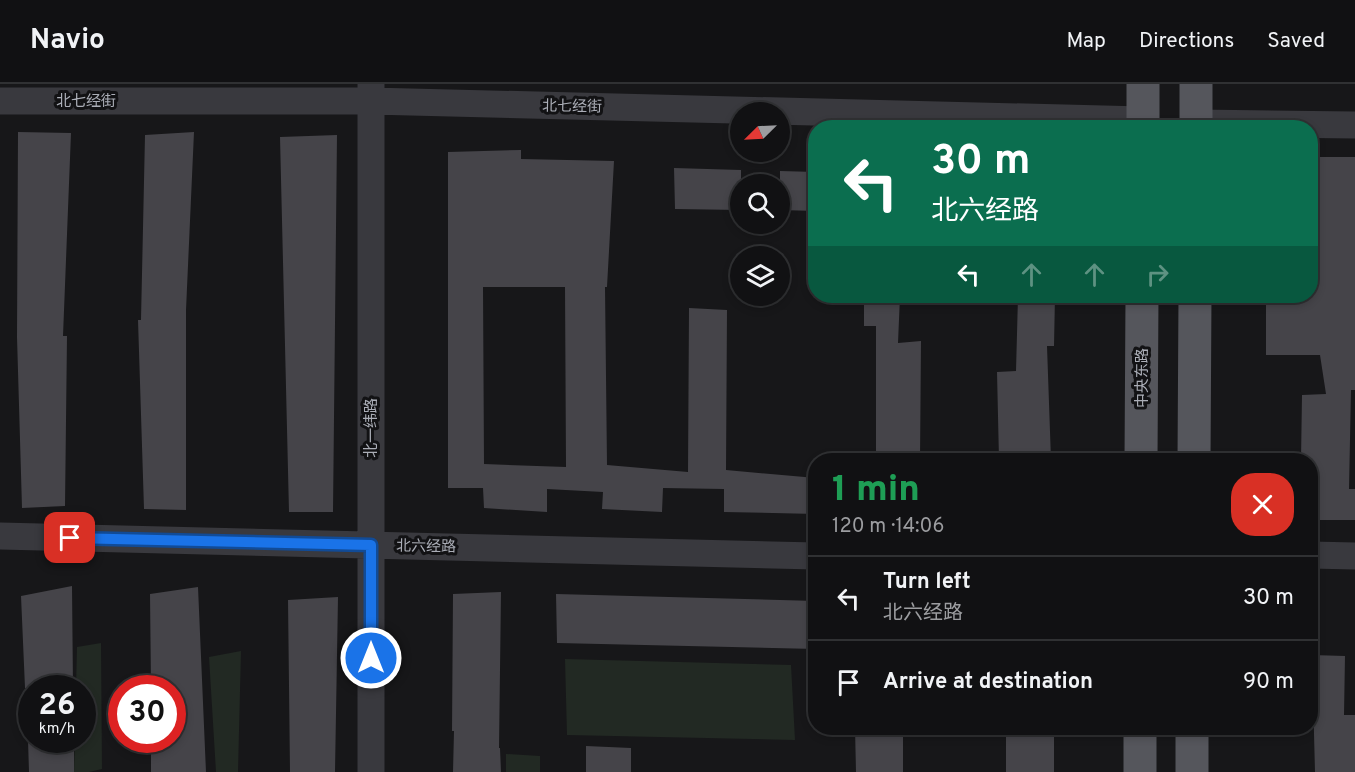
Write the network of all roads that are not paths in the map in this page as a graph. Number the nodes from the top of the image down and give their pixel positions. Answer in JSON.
{"nodes":[{"id":1,"x":1143,"y":84,"type":"edge"},
{"id":2,"x":1196,"y":84,"type":"edge"},
{"id":3,"x":371,"y":93,"type":"edge"},
{"id":4,"x":0,"y":101,"type":"edge"},
{"id":5,"x":1043,"y":120,"type":"edge"},
{"id":6,"x":1143,"y":120,"type":"edge"},
{"id":7,"x":1196,"y":120,"type":"edge"},
{"id":8,"x":1318,"y":125,"type":"edge"},
{"id":9,"x":1355,"y":125,"type":"edge"},
{"id":10,"x":1142,"y":303,"type":"edge"},
{"id":11,"x":1195,"y":303,"type":"edge"},
{"id":12,"x":1141,"y":453,"type":"edge"},
{"id":13,"x":1194,"y":453,"type":"edge"},
{"id":14,"x":0,"y":536,"type":"edge"},
{"id":15,"x":371,"y":545,"type":"junction"},
{"id":16,"x":1318,"y":555,"type":"edge"},
{"id":17,"x":808,"y":556,"type":"edge"},
{"id":18,"x":1355,"y":556,"type":"edge"},
{"id":19,"x":1140,"y":735,"type":"edge"},
{"id":20,"x":1192,"y":735,"type":"edge"},
{"id":21,"x":371,"y":772,"type":"edge"},
{"id":22,"x":1140,"y":772,"type":"edge"},
{"id":23,"x":1192,"y":772,"type":"edge"}],
"edges":[{"from":1,"to":6,"type":"main road"},
{"from":2,"to":7,"type":"main road"},
{"from":3,"to":4,"type":"street","name":"北七经街"},
{"from":3,"to":5,"type":"street","name":"北七经街"},
{"from":3,"to":15,"type":"street","name":"北一纬路"},
{"from":8,"to":9,"type":"street"},
{"from":10,"to":12,"type":"main road","name":"中央东路"},
{"from":11,"to":13,"type":"main road"},
{"from":14,"to":15,"type":"street","name":"北六经路"},
{"from":15,"to":17,"type":"street","name":"北六经路"},
{"from":15,"to":21,"type":"street","name":"北一纬路"},
{"from":16,"to":18,"type":"street"},
{"from":19,"to":22,"type":"main road"},
{"from":20,"to":23,"type":"main road"}]}
